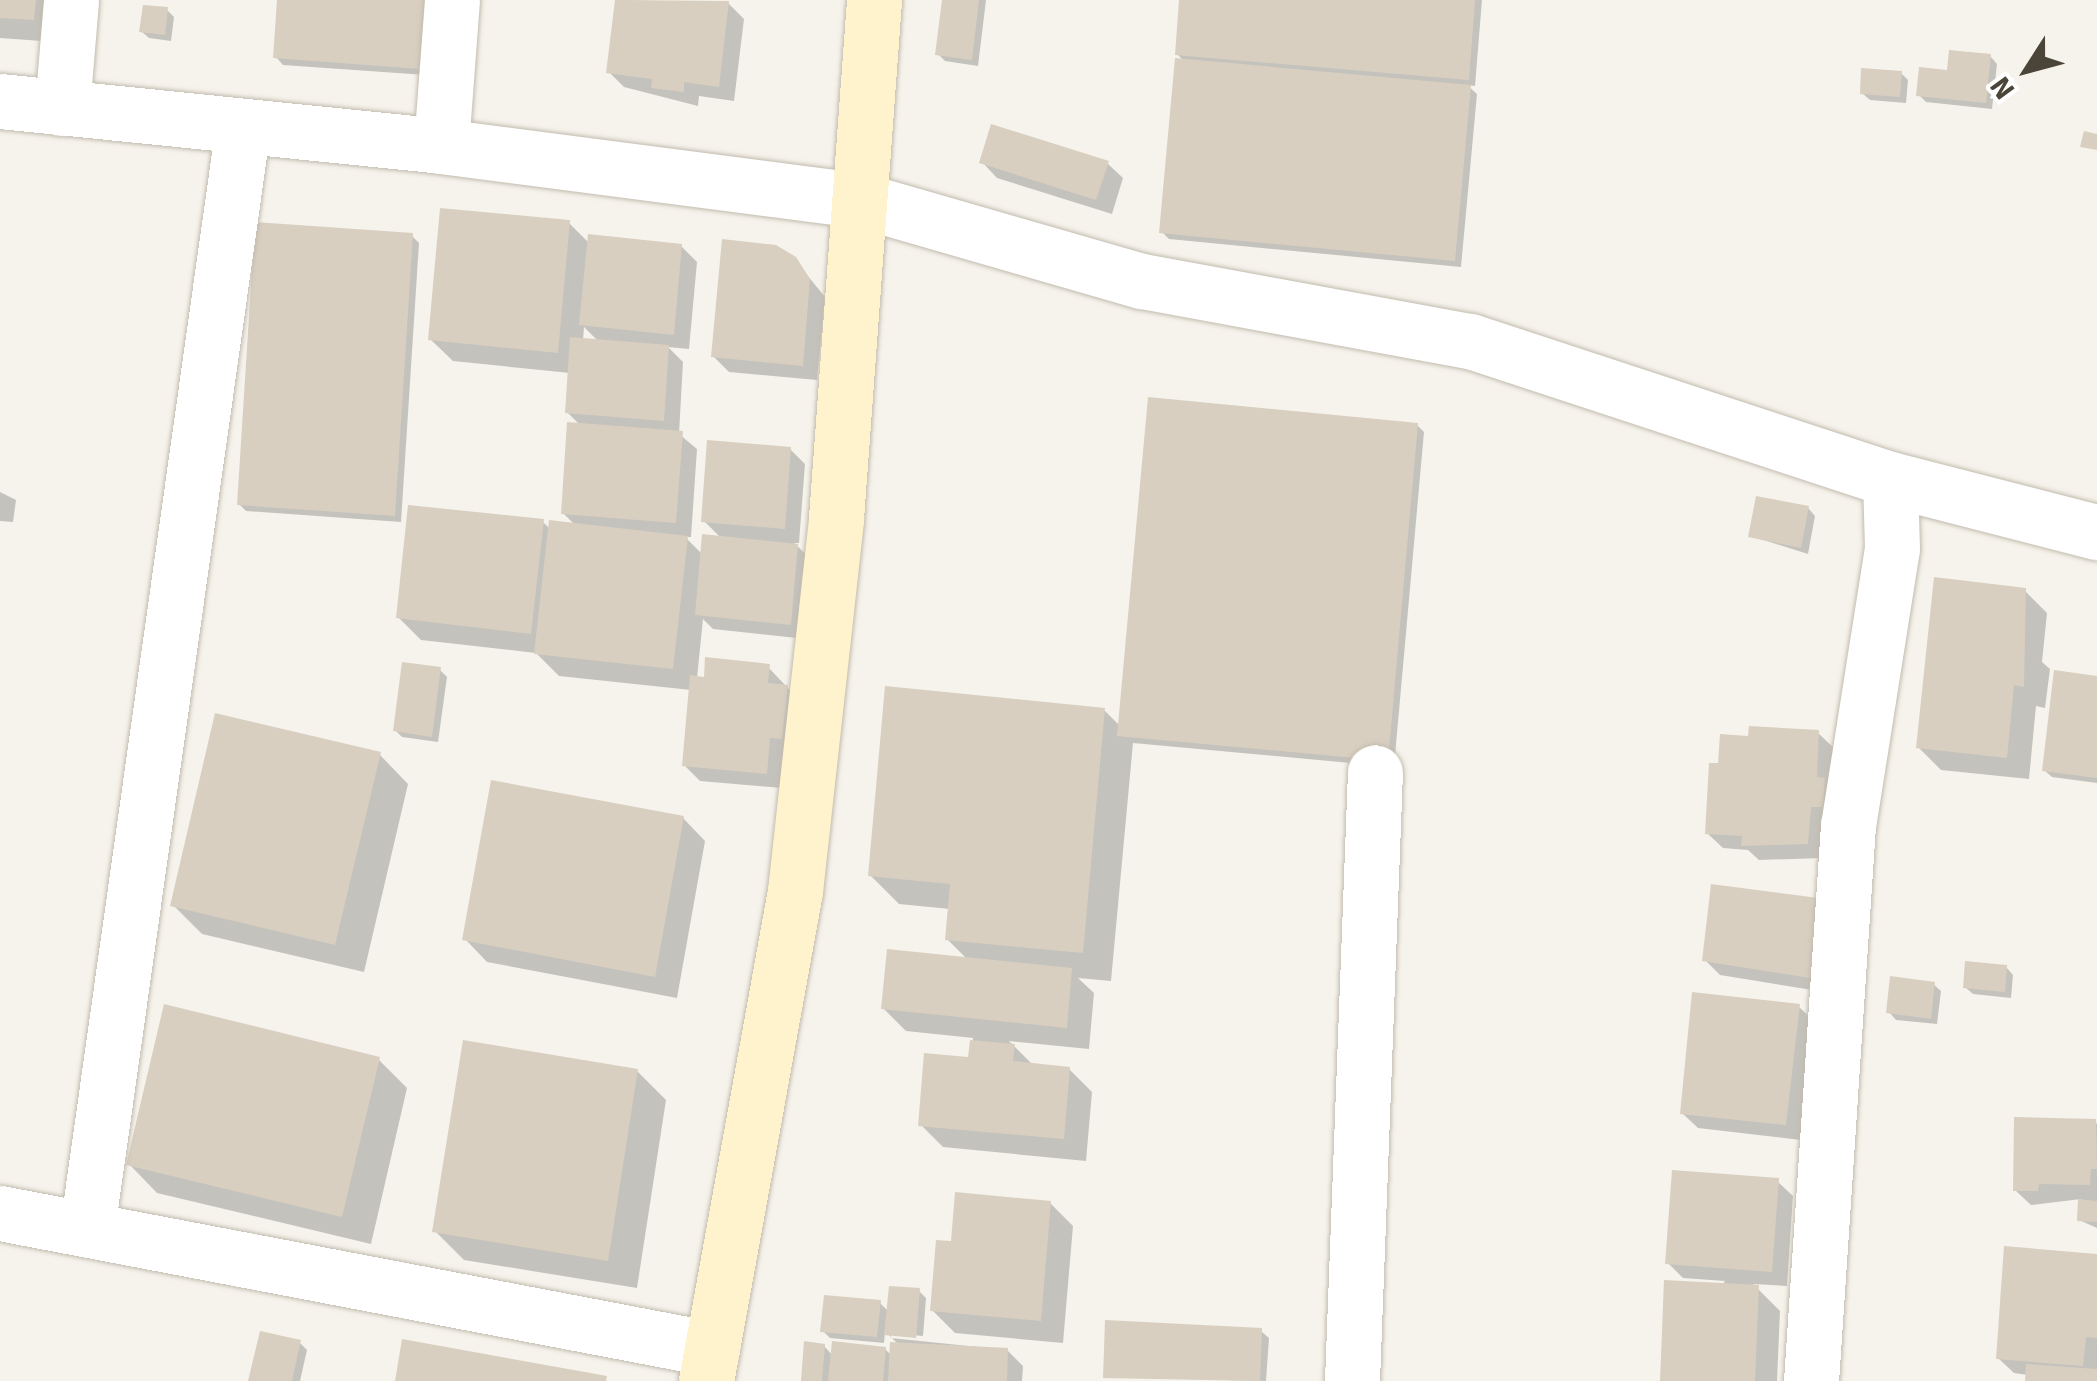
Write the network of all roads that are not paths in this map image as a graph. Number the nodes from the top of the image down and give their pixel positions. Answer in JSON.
{"nodes":[{"id":1,"x":71,"y":0,"type":"edge"},
{"id":2,"x":452,"y":0,"type":"edge"},
{"id":3,"x":874,"y":0,"type":"edge"},
{"id":4,"x":0,"y":102,"type":"edge"},
{"id":5,"x":62,"y":108,"type":"junction"},
{"id":6,"x":243,"y":126,"type":"junction"},
{"id":7,"x":441,"y":146,"type":"junction"},
{"id":8,"x":864,"y":201,"type":"junction"},
{"id":9,"x":1890,"y":479,"type":"junction"},
{"id":10,"x":2097,"y":532,"type":"edge"},
{"id":11,"x":1376,"y":772,"type":"dead end"},
{"id":12,"x":0,"y":1213,"type":"edge"},
{"id":13,"x":87,"y":1229,"type":"junction"},
{"id":14,"x":709,"y":1365,"type":"edge"},
{"id":15,"x":1352,"y":1381,"type":"edge"},
{"id":16,"x":1810,"y":1381,"type":"edge"}],
"edges":[{"from":1,"to":5,"type":"street"},
{"from":2,"to":7,"type":"street"},
{"from":3,"to":8,"type":"street"},
{"from":4,"to":5,"type":"street"},
{"from":5,"to":6,"type":"street"},
{"from":6,"to":7,"type":"street"},
{"from":6,"to":13,"type":"street"},
{"from":7,"to":8,"type":"street"},
{"from":8,"to":9,"type":"street"},
{"from":8,"to":14,"type":"street"},
{"from":9,"to":10,"type":"street"},
{"from":9,"to":16,"type":"street"},
{"from":11,"to":15,"type":"street"},
{"from":12,"to":13,"type":"street"},
{"from":13,"to":14,"type":"street"}]}
